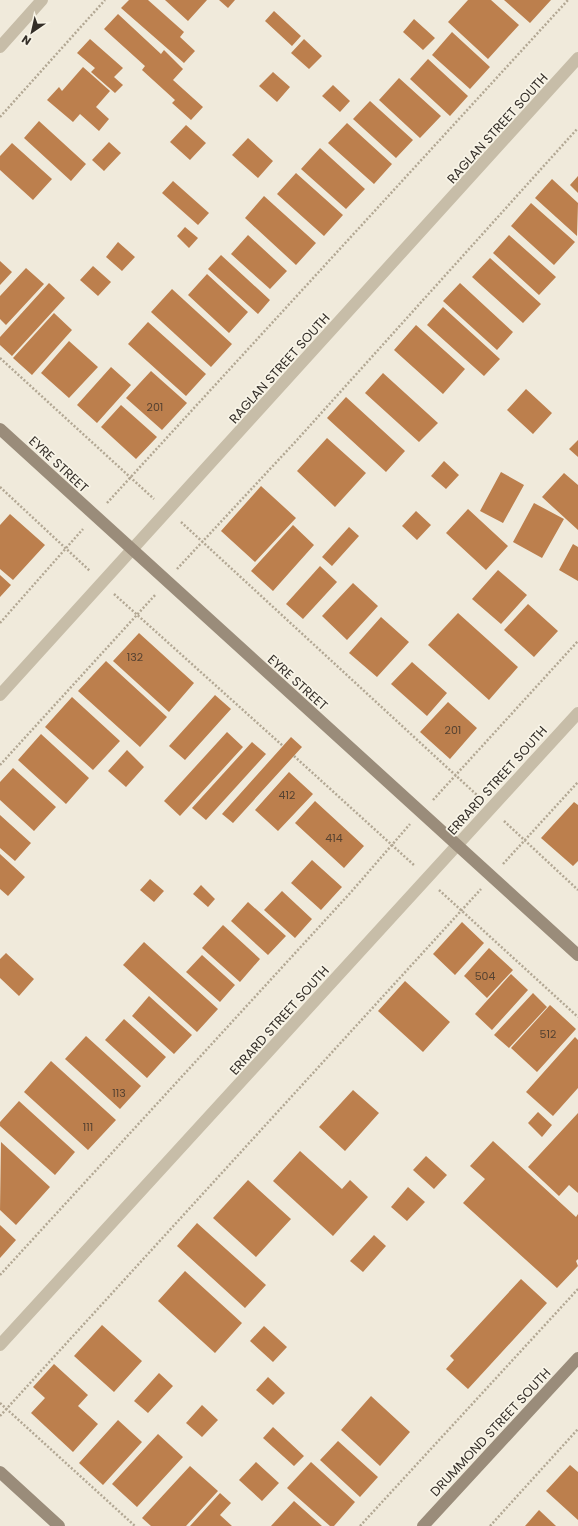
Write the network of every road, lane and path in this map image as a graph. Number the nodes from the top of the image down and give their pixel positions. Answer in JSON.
{"nodes":[{"id":1,"x":42,"y":0,"type":"edge"},
{"id":2,"x":105,"y":0,"type":"edge"},
{"id":3,"x":568,"y":0,"type":"edge"},
{"id":4,"x":0,"y":47,"type":"edge"},
{"id":5,"x":578,"y":58,"type":"edge"},
{"id":6,"x":0,"y":117,"type":"edge"},
{"id":7,"x":578,"y":128,"type":"edge"},
{"id":8,"x":0,"y":358,"type":"edge"},
{"id":9,"x":0,"y":429,"type":"edge"},
{"id":10,"x":130,"y":478,"type":"junction"},
{"id":11,"x":0,"y":487,"type":"edge"},
{"id":12,"x":168,"y":511,"type":"junction"},
{"id":13,"x":95,"y":517,"type":"junction"},
{"id":14,"x":203,"y":541,"type":"junction"},
{"id":15,"x":66,"y":548,"type":"junction"},
{"id":16,"x":132,"y":550,"type":"junction"},
{"id":17,"x":166,"y":581,"type":"junction"},
{"id":18,"x":102,"y":584,"type":"junction"},
{"id":19,"x":138,"y":616,"type":"junction"},
{"id":20,"x":0,"y":623,"type":"edge"},
{"id":21,"x":578,"y":641,"type":"edge"},
{"id":22,"x":0,"y":695,"type":"edge"},
{"id":23,"x":578,"y":713,"type":"edge"},
{"id":24,"x":283,"y":746,"type":"dead end"},
{"id":25,"x":294,"y":756,"type":"dead end"},
{"id":26,"x":0,"y":765,"type":"edge"},
{"id":27,"x":456,"y":775,"type":"junction"},
{"id":28,"x":578,"y":782,"type":"edge"},
{"id":29,"x":491,"y":809,"type":"junction"},
{"id":30,"x":421,"y":813,"type":"junction"},
{"id":31,"x":525,"y":840,"type":"junction"},
{"id":32,"x":392,"y":844,"type":"junction"},
{"id":33,"x":457,"y":845,"type":"junction"},
{"id":34,"x":491,"y":876,"type":"junction"},
{"id":35,"x":427,"y":879,"type":"junction"},
{"id":36,"x":578,"y":890,"type":"edge"},
{"id":37,"x":462,"y":910,"type":"junction"},
{"id":38,"x":578,"y":955,"type":"edge"},
{"id":39,"x":578,"y":1017,"type":"edge"},
{"id":40,"x":0,"y":1275,"type":"edge"},
{"id":41,"x":578,"y":1289,"type":"edge"},
{"id":42,"x":0,"y":1345,"type":"edge"},
{"id":43,"x":578,"y":1358,"type":"edge"},
{"id":44,"x":0,"y":1403,"type":"edge"},
{"id":45,"x":7,"y":1409,"type":"junction"},
{"id":46,"x":0,"y":1416,"type":"edge"},
{"id":47,"x":578,"y":1430,"type":"edge"},
{"id":48,"x":0,"y":1472,"type":"edge"},
{"id":49,"x":59,"y":1526,"type":"edge"},
{"id":50,"x":135,"y":1526,"type":"edge"},
{"id":51,"x":360,"y":1526,"type":"edge"},
{"id":52,"x":423,"y":1526,"type":"edge"},
{"id":53,"x":490,"y":1526,"type":"edge"}],
"edges":[{"from":1,"to":4,"type":"street"},
{"from":2,"to":6,"type":"path"},
{"from":3,"to":10,"type":"path"},
{"from":5,"to":12,"type":"street","name":"RAGLAN STREET SOUTH"},
{"from":7,"to":14,"type":"path"},
{"from":8,"to":10,"type":"path"},
{"from":9,"to":13,"type":"main road","name":"EYRE STREET"},
{"from":10,"to":12,"type":"path"},
{"from":10,"to":13,"type":"path"},
{"from":11,"to":15,"type":"path"},
{"from":12,"to":14,"type":"path"},
{"from":12,"to":16,"type":"street","name":"RAGLAN STREET SOUTH"},
{"from":13,"to":15,"type":"path"},
{"from":13,"to":16,"type":"main road","name":"EYRE STREET"},
{"from":14,"to":17,"type":"path"},
{"from":14,"to":27,"type":"path"},
{"from":15,"to":18,"type":"path"},
{"from":15,"to":20,"type":"path"},
{"from":16,"to":17,"type":"main road","name":"EYRE STREET"},
{"from":16,"to":18,"type":"street","name":"RAGLAN STREET SOUTH"},
{"from":17,"to":19,"type":"path"},
{"from":17,"to":30,"type":"main road","name":"EYRE STREET"},
{"from":18,"to":19,"type":"path"},
{"from":18,"to":22,"type":"street","name":"RAGLAN STREET SOUTH"},
{"from":19,"to":24,"type":"path"},
{"from":19,"to":26,"type":"path"},
{"from":21,"to":27,"type":"path"},
{"from":23,"to":29,"type":"street","name":"ERRARD STREET SOUTH"},
{"from":25,"to":32,"type":"path"},
{"from":27,"to":29,"type":"path"},
{"from":27,"to":30,"type":"path"},
{"from":28,"to":31,"type":"path"},
{"from":29,"to":31,"type":"path"},
{"from":29,"to":33,"type":"street","name":"ERRARD STREET SOUTH"},
{"from":30,"to":32,"type":"path"},
{"from":30,"to":33,"type":"main road","name":"EYRE STREET"},
{"from":31,"to":34,"type":"path"},
{"from":31,"to":36,"type":"path"},
{"from":32,"to":35,"type":"path"},
{"from":32,"to":40,"type":"path"},
{"from":33,"to":34,"type":"main road","name":"EYRE STREET"},
{"from":33,"to":35,"type":"street","name":"ERRARD STREET SOUTH"},
{"from":34,"to":37,"type":"path"},
{"from":34,"to":38,"type":"main road","name":"EYRE STREET"},
{"from":35,"to":37,"type":"path"},
{"from":35,"to":42,"type":"street","name":"ERRARD STREET SOUTH"},
{"from":37,"to":39,"type":"path"},
{"from":37,"to":45,"type":"path"},
{"from":41,"to":51,"type":"path"},
{"from":43,"to":52,"type":"main road","name":"DRUMMOND STREET SOUTH"},
{"from":44,"to":45,"type":"path"},
{"from":45,"to":46,"type":"path"},
{"from":45,"to":50,"type":"path"},
{"from":47,"to":53,"type":"path"},
{"from":48,"to":49,"type":"main road"}]}
